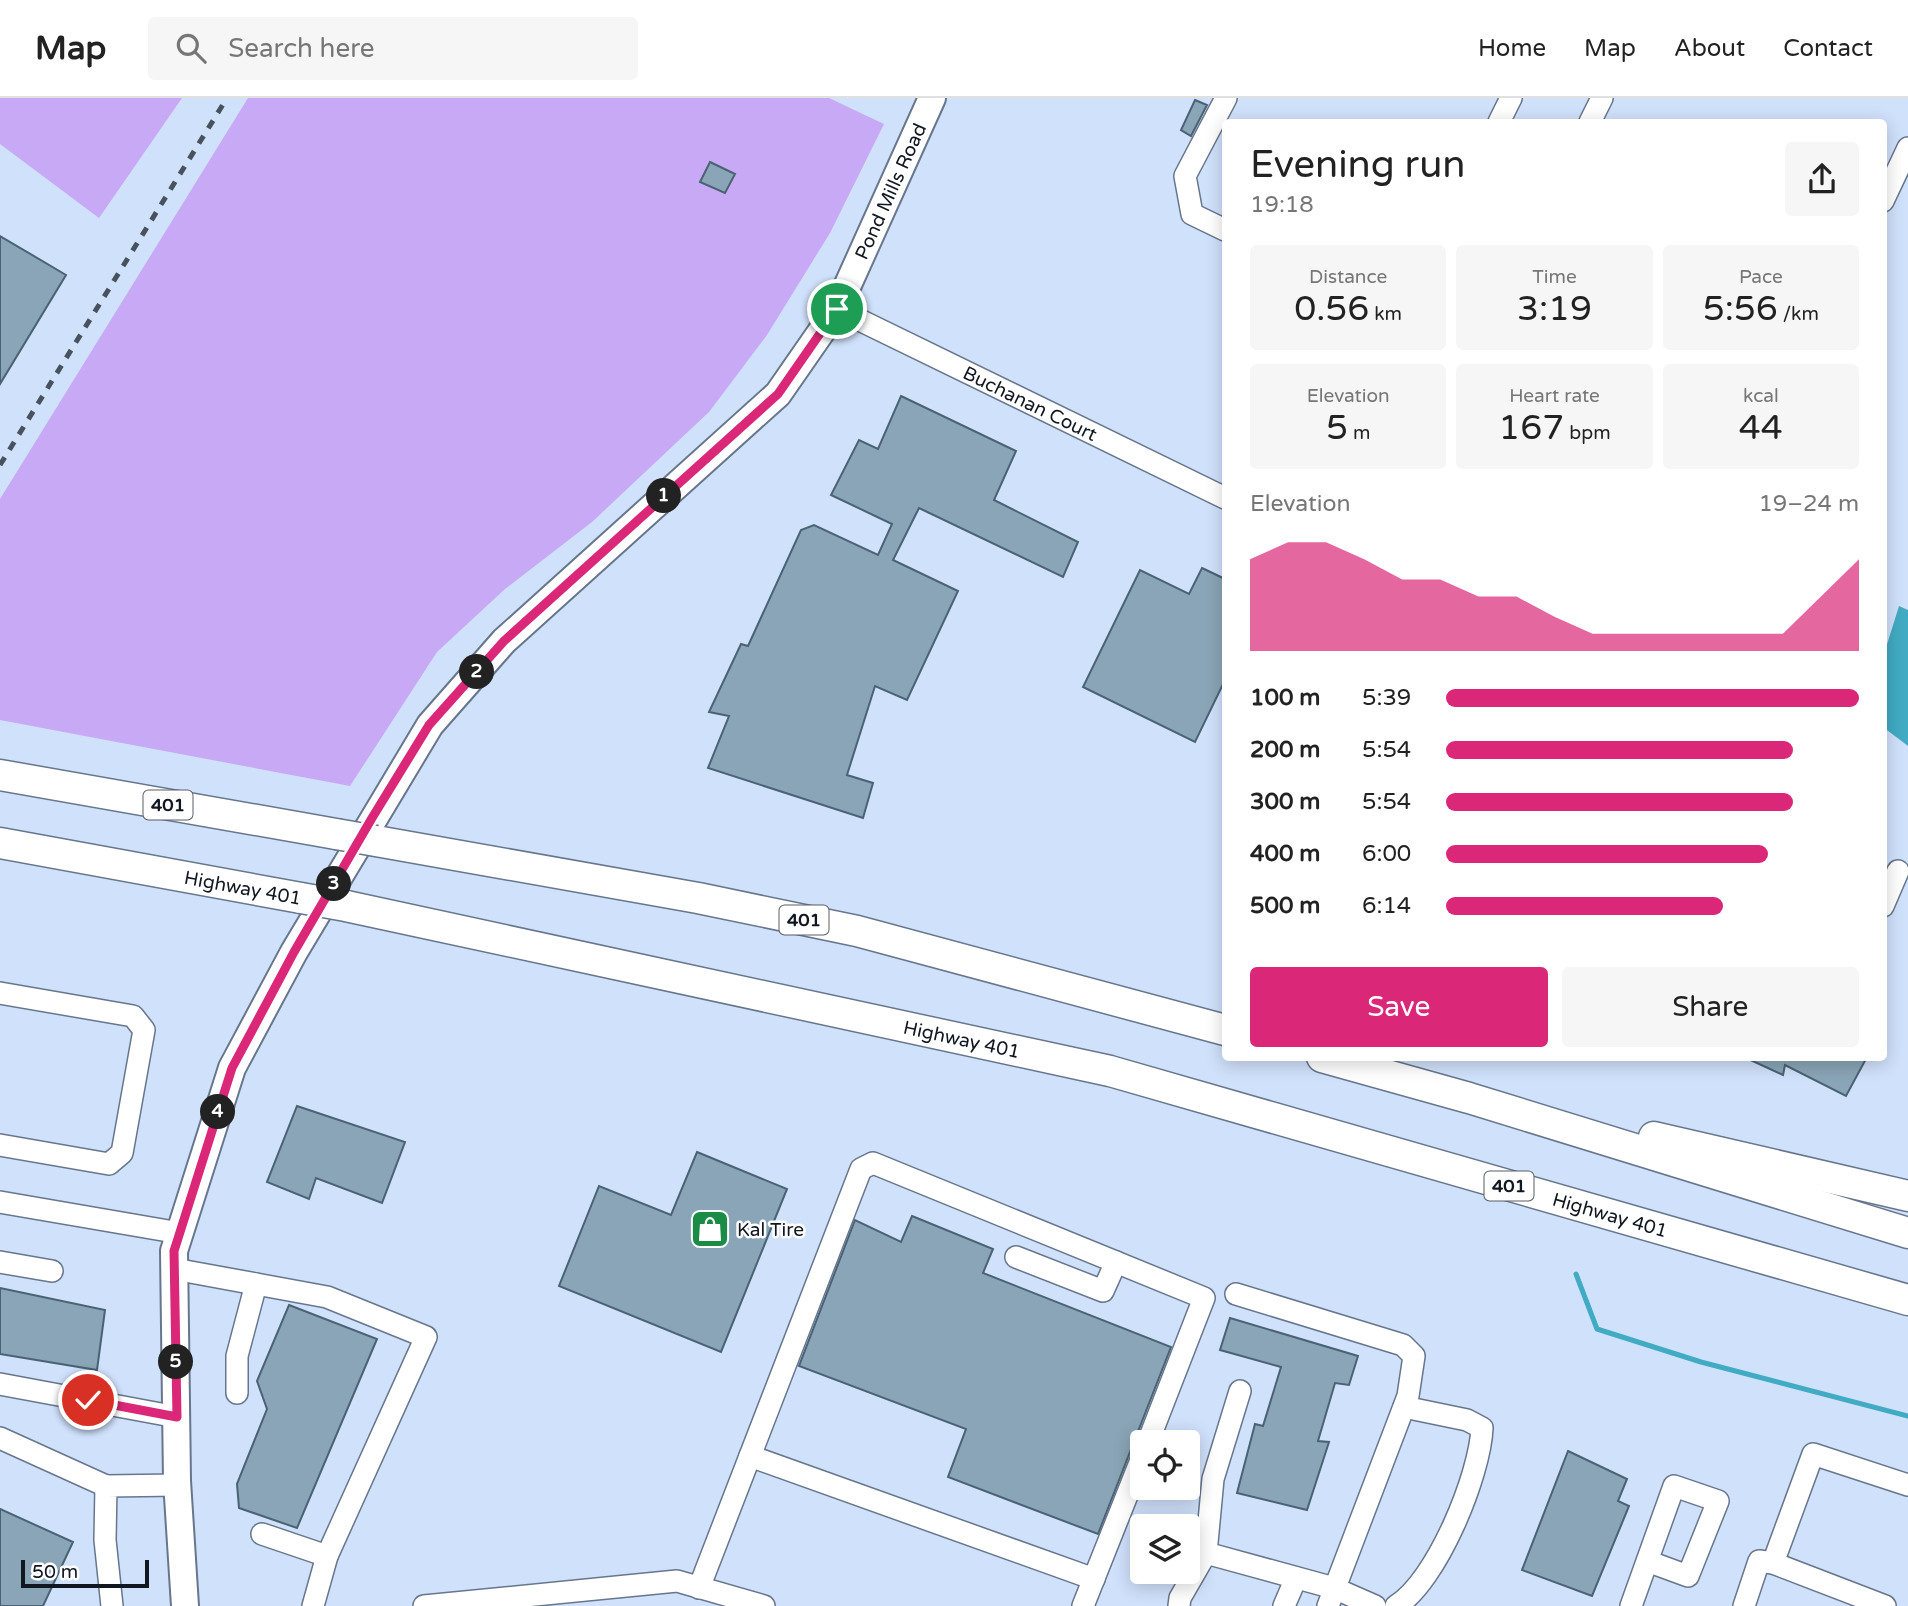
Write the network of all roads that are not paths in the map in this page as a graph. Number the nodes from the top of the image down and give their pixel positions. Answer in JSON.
{"nodes":[{"id":1,"x":932,"y":98,"type":"edge"},
{"id":2,"x":1226,"y":98,"type":"edge"},
{"id":3,"x":1511,"y":98,"type":"edge"},
{"id":4,"x":1602,"y":98,"type":"edge"},
{"id":5,"x":1500,"y":119,"type":"edge"},
{"id":6,"x":1592,"y":119,"type":"edge"},
{"id":7,"x":1908,"y":148,"type":"edge"},
{"id":8,"x":1887,"y":193,"type":"edge"},
{"id":9,"x":1222,"y":229,"type":"edge"},
{"id":10,"x":837,"y":309,"type":"junction"},
{"id":11,"x":1222,"y":497,"type":"edge"},
{"id":12,"x":0,"y":775,"type":"edge"},
{"id":13,"x":0,"y":843,"type":"edge"},
{"id":14,"x":1896,"y":868,"type":"edge"},
{"id":15,"x":1887,"y":894,"type":"edge"},
{"id":16,"x":0,"y":993,"type":"edge"},
{"id":17,"x":1222,"y":1029,"type":"edge"},
{"id":18,"x":1336,"y":1061,"type":"edge"},
{"id":19,"x":1469,"y":1098,"type":"junction"},
{"id":20,"x":0,"y":1145,"type":"edge"},
{"id":21,"x":1908,"y":1196,"type":"edge"},
{"id":22,"x":0,"y":1202,"type":"edge"},
{"id":23,"x":180,"y":1233,"type":"junction"},
{"id":24,"x":1908,"y":1233,"type":"edge"},
{"id":25,"x":1016,"y":1257,"type":"dead end"},
{"id":26,"x":0,"y":1262,"type":"edge"},
{"id":27,"x":1116,"y":1262,"type":"junction"},
{"id":28,"x":1770,"y":1262,"type":"junction"},
{"id":29,"x":174,"y":1269,"type":"junction"},
{"id":30,"x":52,"y":1271,"type":"dead end"},
{"id":31,"x":257,"y":1283,"type":"junction"},
{"id":32,"x":1236,"y":1294,"type":"dead end"},
{"id":33,"x":1908,"y":1300,"type":"edge"},
{"id":34,"x":1908,"y":1316,"type":"edge"},
{"id":35,"x":0,"y":1384,"type":"edge"},
{"id":36,"x":1240,"y":1391,"type":"dead end"},
{"id":37,"x":237,"y":1393,"type":"dead end"},
{"id":38,"x":1404,"y":1406,"type":"junction"},
{"id":39,"x":177,"y":1417,"type":"junction"},
{"id":40,"x":1153,"y":1430,"type":"edge"},
{"id":41,"x":0,"y":1438,"type":"edge"},
{"id":42,"x":750,"y":1456,"type":"junction"},
{"id":43,"x":178,"y":1485,"type":"junction"},
{"id":44,"x":1908,"y":1485,"type":"edge"},
{"id":45,"x":106,"y":1486,"type":"junction"},
{"id":46,"x":1130,"y":1488,"type":"edge"},
{"id":47,"x":262,"y":1534,"type":"dead end"},
{"id":48,"x":1206,"y":1553,"type":"junction"},
{"id":49,"x":327,"y":1556,"type":"junction"},
{"id":50,"x":1647,"y":1562,"type":"dead end"},
{"id":51,"x":1773,"y":1563,"type":"junction"},
{"id":52,"x":1296,"y":1578,"type":"junction"},
{"id":53,"x":1094,"y":1579,"type":"junction"},
{"id":54,"x":699,"y":1588,"type":"junction"},
{"id":55,"x":1331,"y":1597,"type":"edge"},
{"id":56,"x":112,"y":1606,"type":"edge"},
{"id":57,"x":185,"y":1606,"type":"edge"},
{"id":58,"x":313,"y":1606,"type":"edge"},
{"id":59,"x":424,"y":1606,"type":"edge"},
{"id":60,"x":764,"y":1606,"type":"edge"},
{"id":61,"x":1083,"y":1606,"type":"edge"},
{"id":62,"x":1179,"y":1606,"type":"edge"},
{"id":63,"x":1284,"y":1606,"type":"edge"},
{"id":64,"x":1375,"y":1606,"type":"edge"},
{"id":65,"x":1396,"y":1606,"type":"edge"},
{"id":66,"x":1631,"y":1606,"type":"edge"},
{"id":67,"x":1744,"y":1606,"type":"edge"},
{"id":68,"x":1885,"y":1606,"type":"edge"}],
"edges":[{"from":1,"to":10,"type":"main road","name":"Pond Mills Road"},
{"from":2,"to":9,"type":"street"},
{"from":3,"to":5,"type":"street"},
{"from":4,"to":6,"type":"street"},
{"from":7,"to":8,"type":"street"},
{"from":10,"to":11,"type":"street","name":"Buchanan Court"},
{"from":10,"to":23,"type":"main road","name":"Pond Mills Road"},
{"from":12,"to":17,"type":"highway","number":"401","bridge":true},
{"from":13,"to":28,"type":"highway","name":"Highway 401","number":"401","bridge":true},
{"from":14,"to":15,"type":"street"},
{"from":16,"to":20,"type":"street"},
{"from":18,"to":19,"type":"highway"},
{"from":19,"to":21,"type":"highway"},
{"from":19,"to":24,"type":"highway"},
{"from":22,"to":23,"type":"street"},
{"from":23,"to":29,"type":"main road","name":"Pond Mills Road"},
{"from":25,"to":27,"type":"street"},
{"from":26,"to":30,"type":"street"},
{"from":27,"to":40,"type":"street"},
{"from":27,"to":42,"type":"street"},
{"from":28,"to":33,"type":"highway","name":"Highway 401","number":"401"},
{"from":28,"to":34,"type":"highway"},
{"from":29,"to":31,"type":"street"},
{"from":29,"to":39,"type":"main road","name":"Pond Mills Road"},
{"from":31,"to":37,"type":"street"},
{"from":31,"to":49,"type":"street"},
{"from":32,"to":38,"type":"street"},
{"from":35,"to":39,"type":"street"},
{"from":36,"to":48,"type":"street"},
{"from":38,"to":55,"type":"street"},
{"from":38,"to":65,"type":"street"},
{"from":39,"to":43,"type":"main road","name":"Pond Mills Road"},
{"from":41,"to":45,"type":"street"},
{"from":42,"to":53,"type":"street"},
{"from":42,"to":54,"type":"street"},
{"from":43,"to":45,"type":"street"},
{"from":43,"to":57,"type":"main road","name":"Pond Mills Road"},
{"from":44,"to":51,"type":"street"},
{"from":45,"to":56,"type":"street"},
{"from":46,"to":53,"type":"street"},
{"from":47,"to":49,"type":"street"},
{"from":48,"to":52,"type":"street"},
{"from":48,"to":62,"type":"street"},
{"from":49,"to":58,"type":"street"},
{"from":50,"to":66,"type":"street"},
{"from":51,"to":67,"type":"street"},
{"from":51,"to":68,"type":"street"},
{"from":52,"to":55,"type":"street"},
{"from":52,"to":63,"type":"street"},
{"from":53,"to":61,"type":"street"},
{"from":54,"to":59,"type":"street"},
{"from":54,"to":60,"type":"street"},
{"from":55,"to":64,"type":"street"}]}
